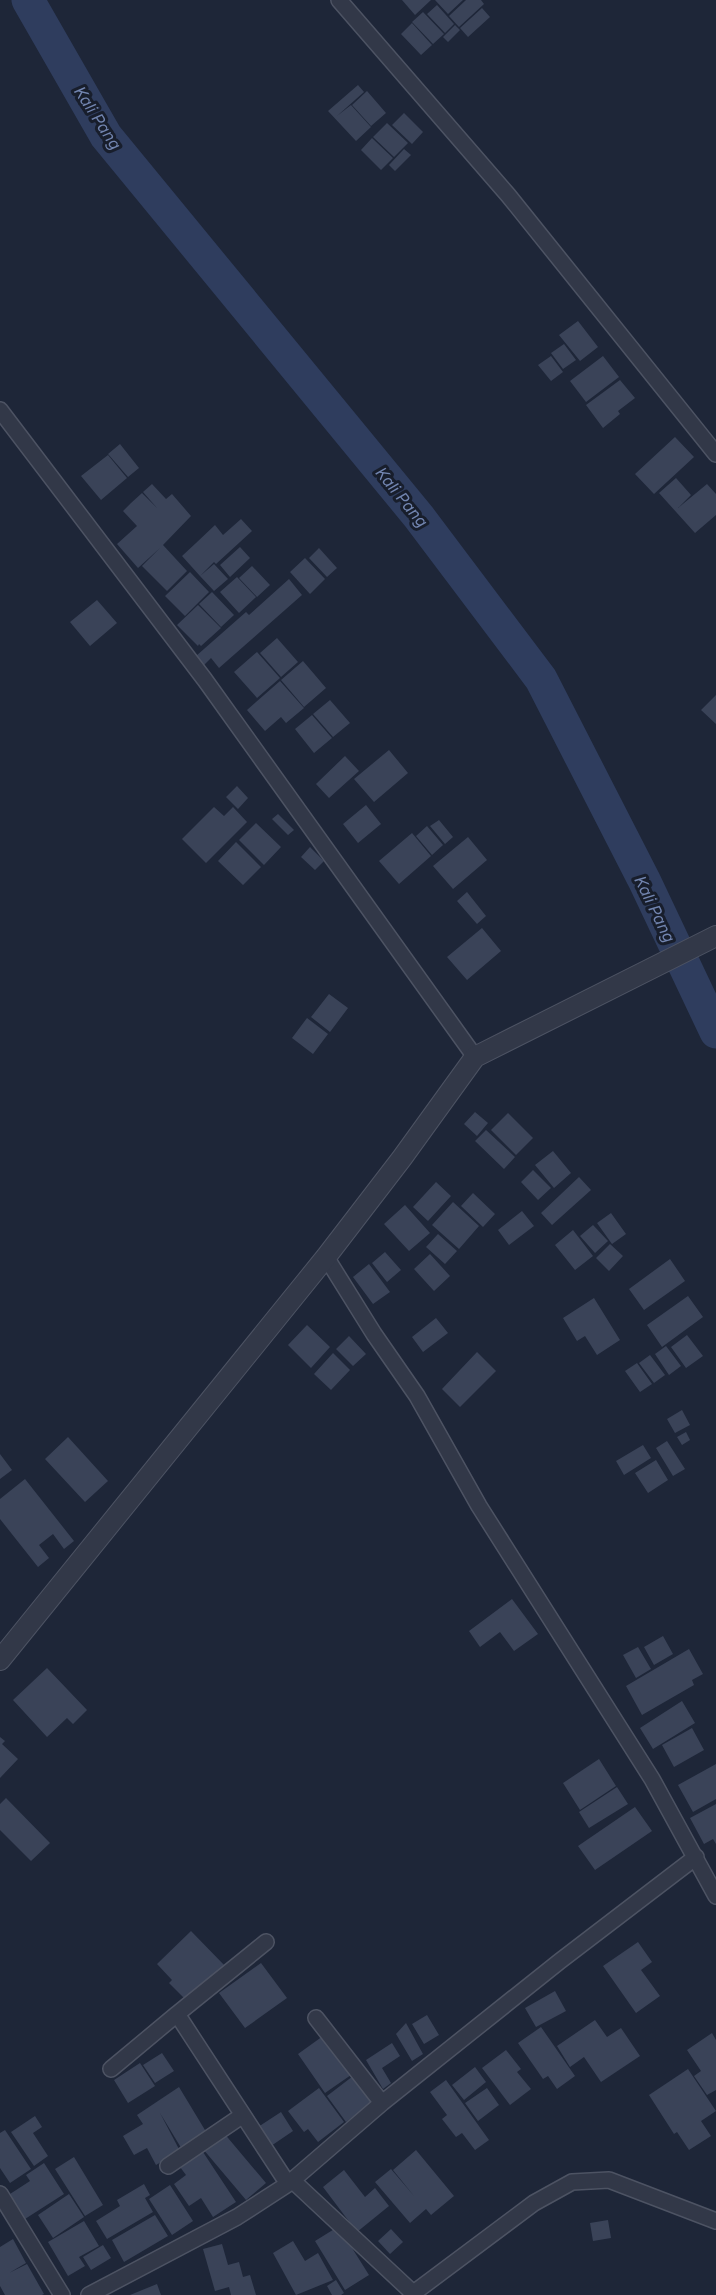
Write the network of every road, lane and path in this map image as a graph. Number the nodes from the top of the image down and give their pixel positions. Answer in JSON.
{"nodes":[{"id":1,"x":339,"y":0,"type":"edge"},
{"id":2,"x":0,"y":410,"type":"edge"},
{"id":3,"x":716,"y":453,"type":"edge"},
{"id":4,"x":716,"y":936,"type":"edge"},
{"id":5,"x":475,"y":1057,"type":"junction"},
{"id":6,"x":326,"y":1257,"type":"junction"},
{"id":7,"x":0,"y":1660,"type":"edge"},
{"id":8,"x":696,"y":1857,"type":"junction"},
{"id":9,"x":716,"y":1896,"type":"edge"},
{"id":10,"x":266,"y":1942,"type":"dead end"},
{"id":11,"x":177,"y":2014,"type":"junction"},
{"id":12,"x":316,"y":2018,"type":"dead end"},
{"id":13,"x":111,"y":2069,"type":"dead end"},
{"id":14,"x":382,"y":2103,"type":"junction"},
{"id":15,"x":243,"y":2115,"type":"junction"},
{"id":16,"x":168,"y":2166,"type":"dead end"},
{"id":17,"x":291,"y":2182,"type":"junction"},
{"id":18,"x":0,"y":2194,"type":"edge"},
{"id":19,"x":716,"y":2221,"type":"edge"},
{"id":20,"x":412,"y":2294,"type":"edge"},
{"id":21,"x":62,"y":2295,"type":"edge"},
{"id":22,"x":89,"y":2295,"type":"edge"}],
"edges":[{"from":1,"to":3,"type":"street"},
{"from":2,"to":5,"type":"street"},
{"from":4,"to":5,"type":"street"},
{"from":5,"to":6,"type":"street"},
{"from":6,"to":7,"type":"street"},
{"from":6,"to":8,"type":"street"},
{"from":8,"to":9,"type":"street"},
{"from":8,"to":14,"type":"street"},
{"from":10,"to":11,"type":"street"},
{"from":11,"to":13,"type":"street"},
{"from":11,"to":15,"type":"street"},
{"from":12,"to":14,"type":"street"},
{"from":14,"to":17,"type":"street"},
{"from":15,"to":16,"type":"street"},
{"from":15,"to":17,"type":"street"},
{"from":17,"to":20,"type":"street"},
{"from":17,"to":22,"type":"street"},
{"from":18,"to":21,"type":"street"},
{"from":19,"to":20,"type":"street"}]}
